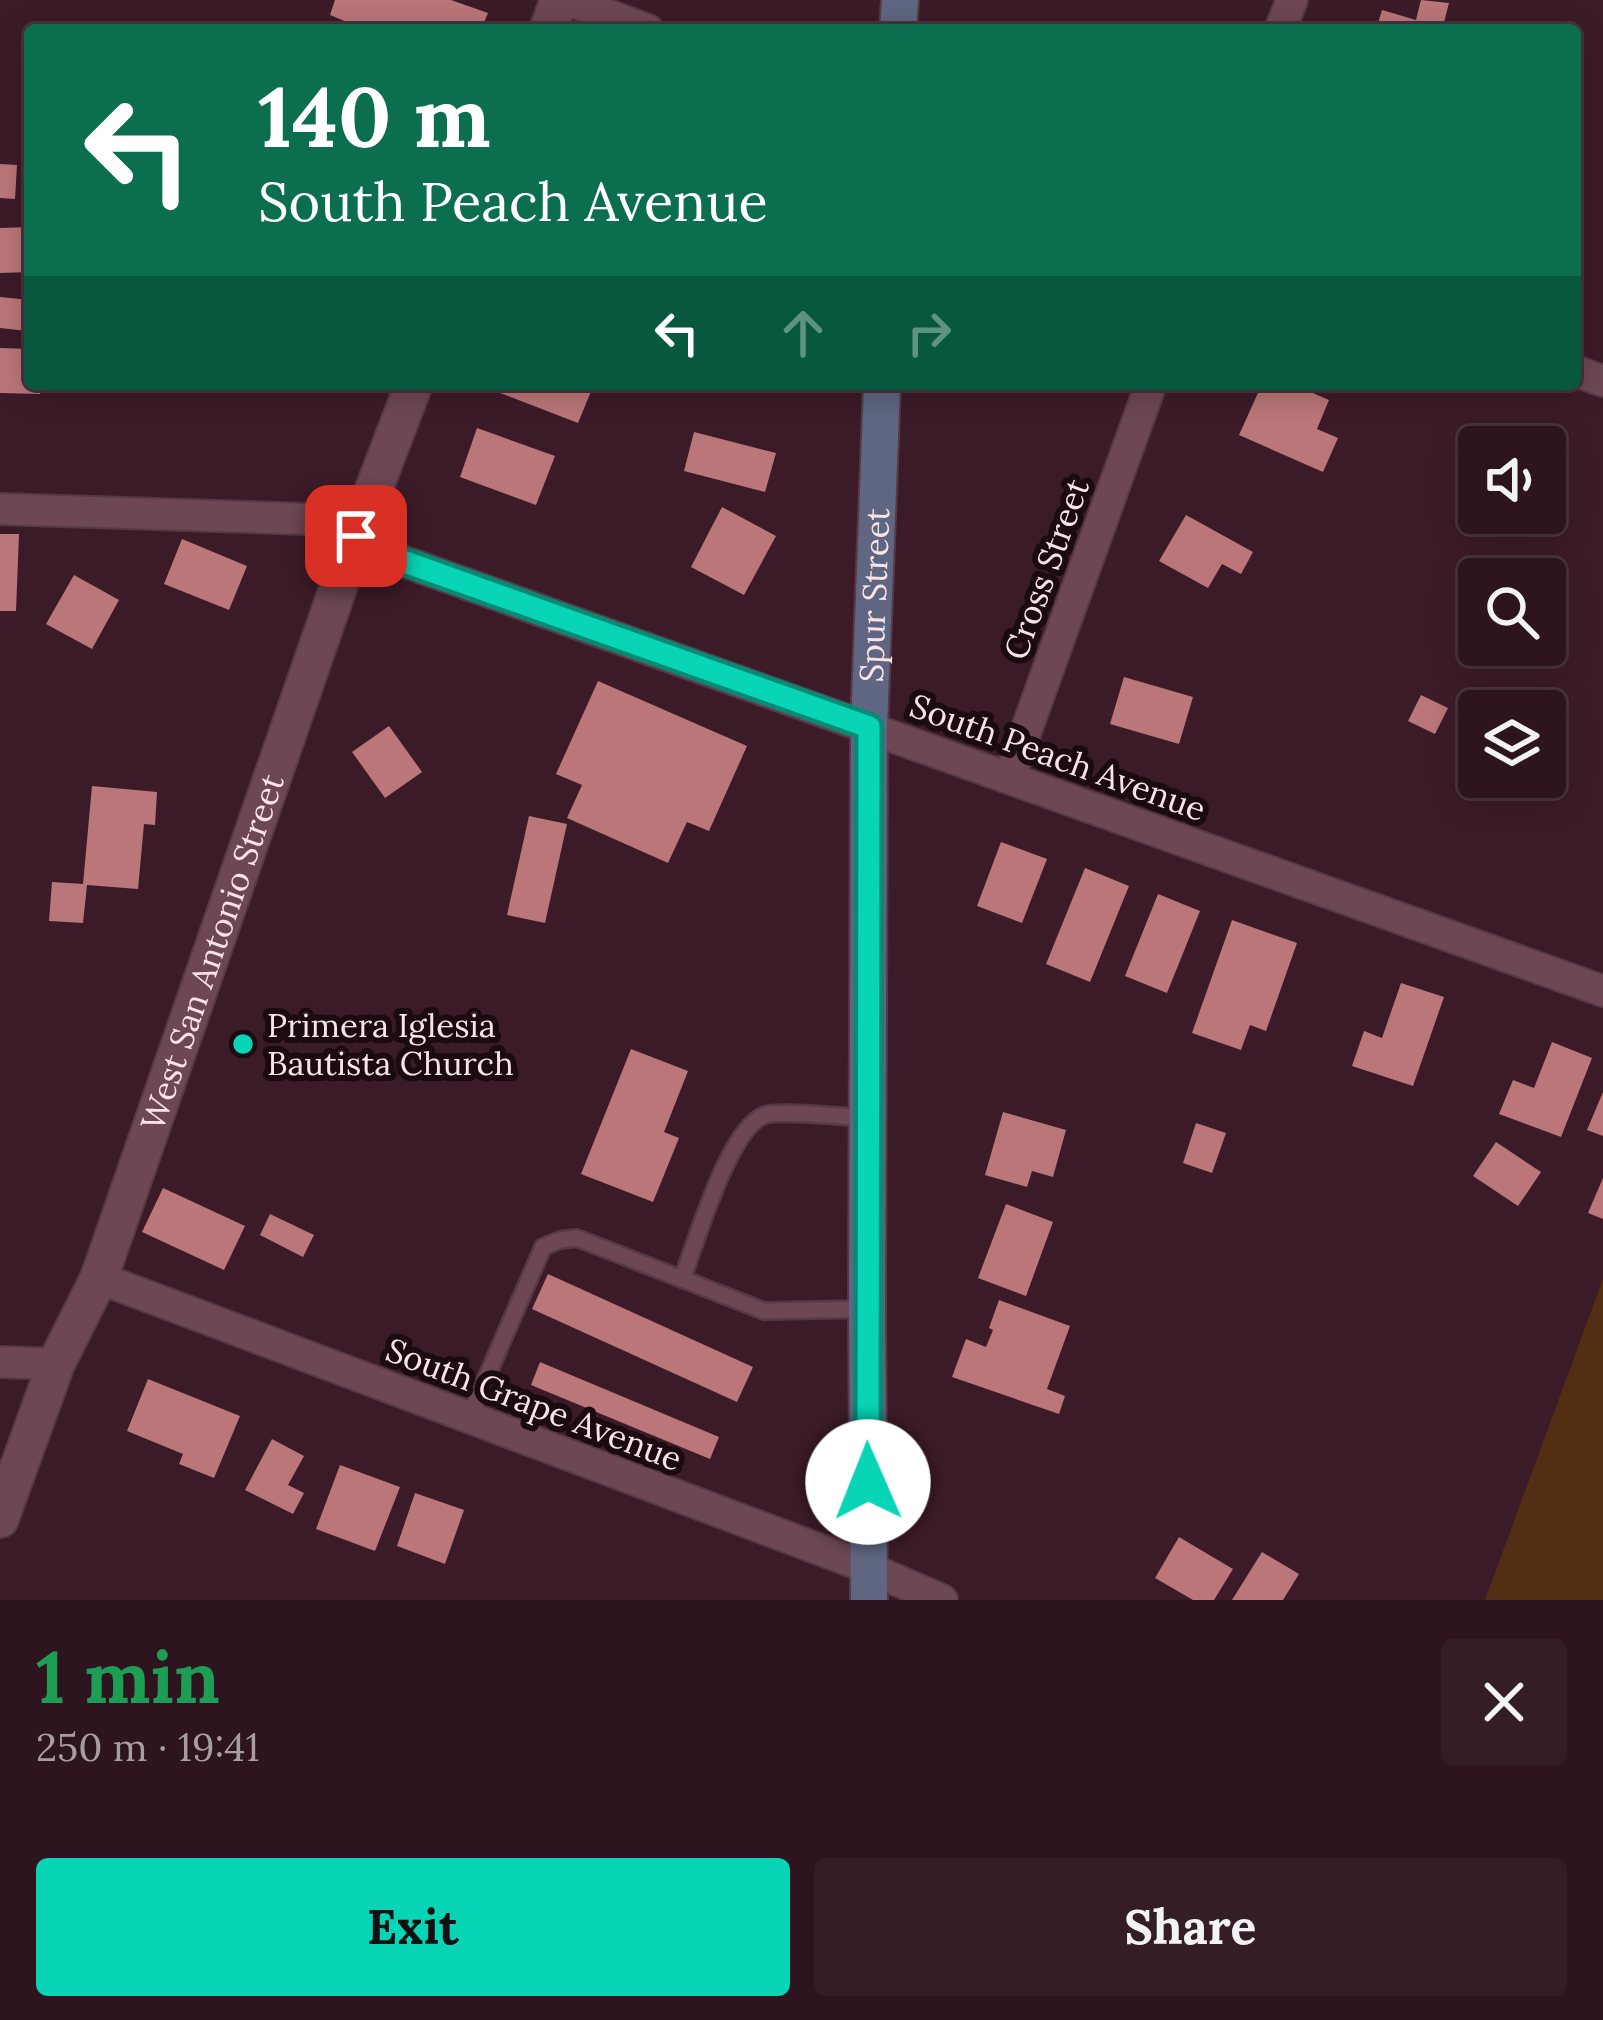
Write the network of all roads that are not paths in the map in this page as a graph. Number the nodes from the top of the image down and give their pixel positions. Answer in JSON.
{"nodes":[{"id":1,"x":564,"y":0,"type":"edge"},
{"id":2,"x":631,"y":24,"type":"edge"},
{"id":3,"x":412,"y":390,"type":"edge"},
{"id":4,"x":882,"y":390,"type":"edge"},
{"id":5,"x":1149,"y":390,"type":"edge"},
{"id":6,"x":0,"y":509,"type":"edge"},
{"id":7,"x":356,"y":536,"type":"junction"},
{"id":8,"x":869,"y":727,"type":"junction"},
{"id":9,"x":1009,"y":778,"type":"junction"},
{"id":10,"x":1603,"y":991,"type":"edge"},
{"id":11,"x":867,"y":1118,"type":"junction"},
{"id":12,"x":99,"y":1278,"type":"junction"},
{"id":13,"x":682,"y":1279,"type":"junction"},
{"id":14,"x":867,"y":1310,"type":"junction"},
{"id":15,"x":0,"y":1362,"type":"edge"},
{"id":16,"x":56,"y":1364,"type":"junction"},
{"id":17,"x":469,"y":1418,"type":"junction"},
{"id":18,"x":0,"y":1519,"type":"edge"},
{"id":19,"x":869,"y":1584,"type":"edge"},
{"id":20,"x":942,"y":1600,"type":"edge"}],
"edges":[{"from":1,"to":2,"type":"street"},
{"from":3,"to":7,"type":"street","name":"West San Antonio Street"},
{"from":4,"to":8,"type":"main road","name":"Spur Street"},
{"from":5,"to":9,"type":"street","name":"Cross Street"},
{"from":6,"to":7,"type":"street","name":"South Peach Avenue"},
{"from":7,"to":8,"type":"street","name":"South Peach Avenue"},
{"from":7,"to":12,"type":"street","name":"West San Antonio Street"},
{"from":8,"to":9,"type":"street","name":"South Peach Avenue"},
{"from":8,"to":11,"type":"main road","name":"Spur Street"},
{"from":9,"to":10,"type":"street","name":"South Peach Avenue"},
{"from":11,"to":13,"type":"lane"},
{"from":11,"to":14,"type":"main road","name":"Spur Street"},
{"from":12,"to":16,"type":"street","name":"West San Antonio Street"},
{"from":12,"to":17,"type":"street","name":"South Grape Avenue"},
{"from":13,"to":14,"type":"lane"},
{"from":13,"to":17,"type":"lane"},
{"from":14,"to":19,"type":"main road","name":"Spur Street"},
{"from":15,"to":16,"type":"street"},
{"from":16,"to":18,"type":"street","name":"West San Antonio Street"},
{"from":17,"to":19,"type":"street","name":"South Grape Avenue"},
{"from":19,"to":20,"type":"street","name":"South Grape Avenue"}]}
